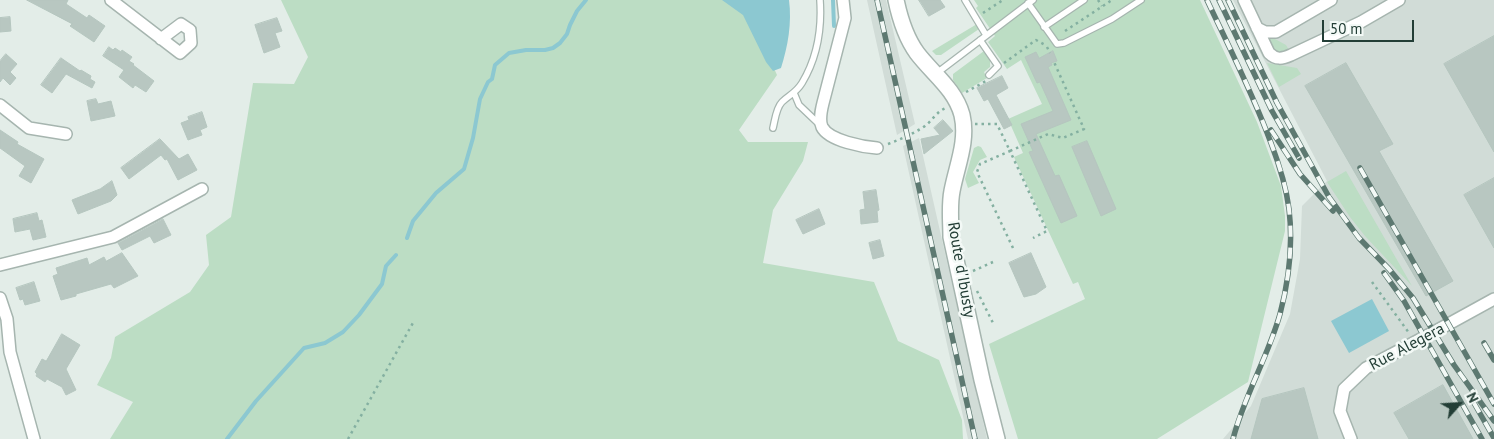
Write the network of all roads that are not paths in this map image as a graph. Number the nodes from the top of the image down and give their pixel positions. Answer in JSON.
{"nodes":[{"id":1,"x":111,"y":0,"type":"edge"},
{"id":2,"x":820,"y":0,"type":"edge"},
{"id":3,"x":843,"y":0,"type":"edge"},
{"id":4,"x":896,"y":0,"type":"edge"},
{"id":5,"x":965,"y":0,"type":"edge"},
{"id":6,"x":1084,"y":0,"type":"edge"},
{"id":7,"x":1141,"y":0,"type":"edge"},
{"id":8,"x":1244,"y":0,"type":"edge"},
{"id":9,"x":1331,"y":0,"type":"edge"},
{"id":10,"x":1399,"y":0,"type":"edge"},
{"id":11,"x":1031,"y":2,"type":"edge"},
{"id":12,"x":1044,"y":27,"type":"junction"},
{"id":13,"x":1257,"y":28,"type":"junction"},
{"id":14,"x":983,"y":38,"type":"junction"},
{"id":15,"x":161,"y":39,"type":"dead end"},
{"id":16,"x":936,"y":74,"type":"junction"},
{"id":17,"x":988,"y":75,"type":"road end"},
{"id":18,"x":794,"y":93,"type":"junction"},
{"id":19,"x":0,"y":105,"type":"edge"},
{"id":20,"x":822,"y":126,"type":"junction"},
{"id":21,"x":774,"y":128,"type":"dead end"},
{"id":22,"x":66,"y":134,"type":"dead end"},
{"id":23,"x":877,"y":148,"type":"road end"},
{"id":24,"x":202,"y":189,"type":"dead end"},
{"id":25,"x":0,"y":265,"type":"edge"},
{"id":26,"x":1494,"y":299,"type":"edge"},
{"id":27,"x":0,"y":300,"type":"edge"},
{"id":28,"x":34,"y":439,"type":"edge"},
{"id":29,"x":997,"y":439,"type":"edge"},
{"id":30,"x":1351,"y":439,"type":"edge"}],
"edges":[{"from":1,"to":15,"type":"street"},
{"from":2,"to":18,"type":"lane"},
{"from":3,"to":20,"type":"street"},
{"from":4,"to":16,"type":"street","name":"Route d'Ibusty"},
{"from":5,"to":14,"type":"lane"},
{"from":6,"to":12,"type":"lane"},
{"from":7,"to":12,"type":"lane"},
{"from":8,"to":13,"type":"street"},
{"from":9,"to":13,"type":"street"},
{"from":10,"to":13,"type":"street"},
{"from":11,"to":12,"type":"lane"},
{"from":11,"to":14,"type":"lane"},
{"from":14,"to":16,"type":"lane"},
{"from":14,"to":17,"type":"lane"},
{"from":16,"to":29,"type":"street","name":"Route d'Ibusty"},
{"from":18,"to":20,"type":"lane"},
{"from":18,"to":21,"type":"lane"},
{"from":19,"to":22,"type":"street"},
{"from":20,"to":23,"type":"street"},
{"from":24,"to":25,"type":"street"},
{"from":26,"to":30,"type":"street","name":"Rue Alegera"},
{"from":27,"to":28,"type":"street"}]}
